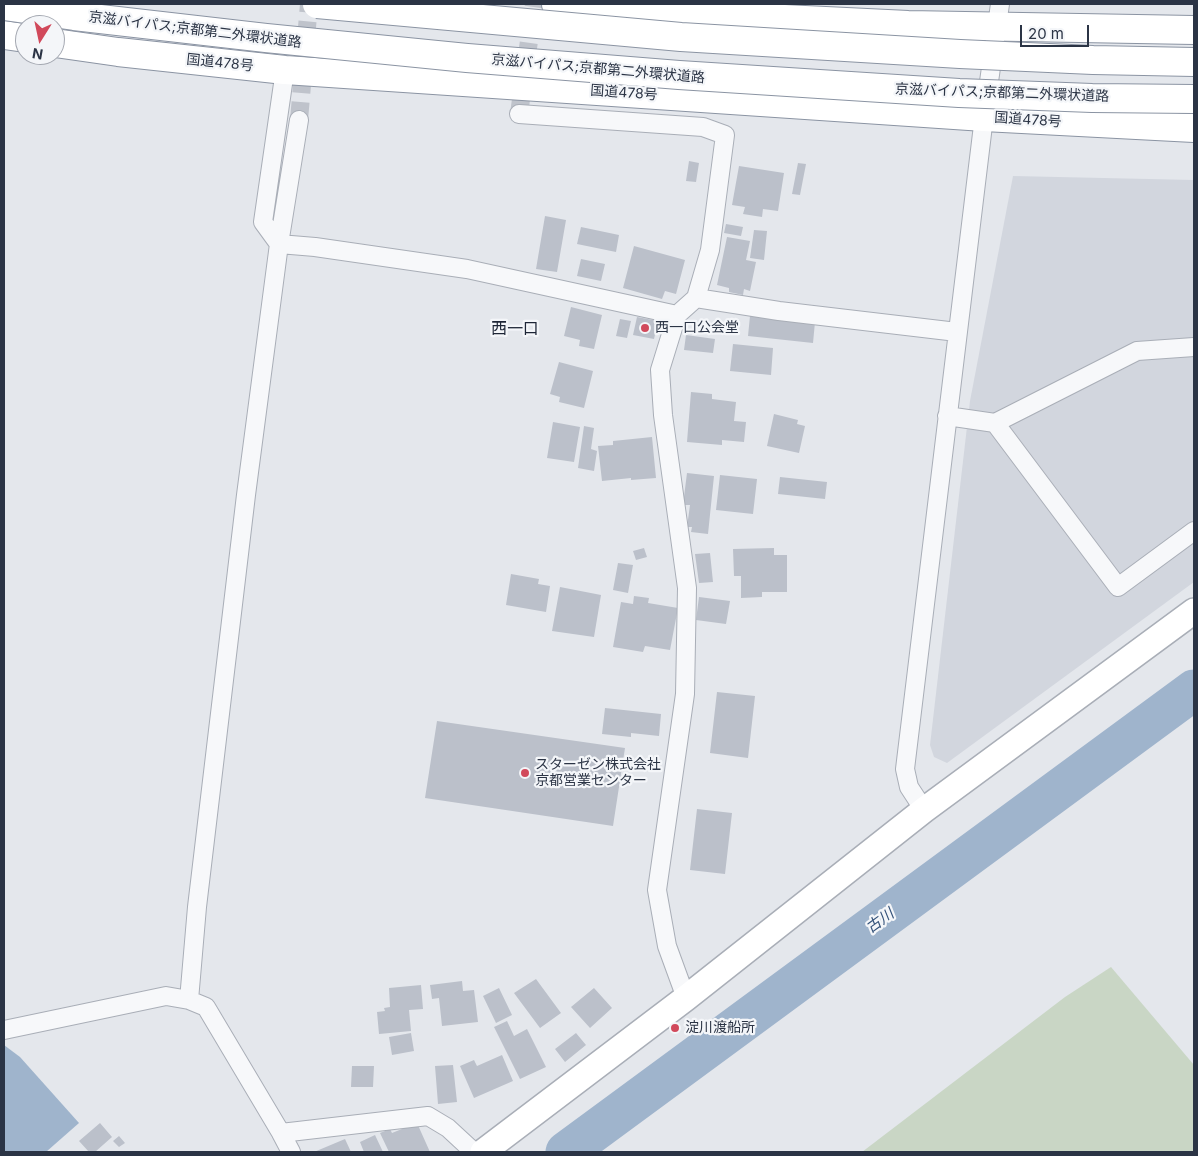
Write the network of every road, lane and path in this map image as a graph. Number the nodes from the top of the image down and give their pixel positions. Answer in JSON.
{"nodes":[{"id":1,"x":317,"y":4,"type":"edge"},
{"id":2,"x":556,"y":4,"type":"edge"},
{"id":3,"x":4,"y":6,"type":"edge"},
{"id":4,"x":760,"y":11,"type":"edge"},
{"id":5,"x":999,"y":15,"type":"edge"},
{"id":6,"x":1194,"y":30,"type":"edge"},
{"id":7,"x":65,"y":44,"type":"edge"},
{"id":8,"x":1194,"y":62,"type":"edge"},
{"id":9,"x":285,"y":70,"type":"junction"},
{"id":10,"x":1194,"y":99,"type":"edge"},
{"id":11,"x":519,"y":114,"type":"dead end"},
{"id":12,"x":984,"y":117,"type":"junction"},
{"id":13,"x":299,"y":120,"type":"tunnel mouth"},
{"id":14,"x":1194,"y":128,"type":"edge"},
{"id":15,"x":279,"y":244,"type":"junction"},
{"id":16,"x":696,"y":298,"type":"junction"},
{"id":17,"x":677,"y":315,"type":"junction"},
{"id":18,"x":958,"y":332,"type":"junction"},
{"id":19,"x":1194,"y":347,"type":"edge"},
{"id":20,"x":947,"y":416,"type":"junction"},
{"id":21,"x":995,"y":423,"type":"junction"},
{"id":22,"x":1194,"y":530,"type":"edge"},
{"id":23,"x":1194,"y":611,"type":"edge"},
{"id":24,"x":924,"y":810,"type":"junction"},
{"id":25,"x":686,"y":998,"type":"junction"},
{"id":26,"x":189,"y":1000,"type":"junction"},
{"id":27,"x":4,"y":1030,"type":"edge"},
{"id":28,"x":281,"y":1133,"type":"junction"},
{"id":29,"x":291,"y":1152,"type":"edge"},
{"id":30,"x":474,"y":1152,"type":"edge"},
{"id":31,"x":483,"y":1152,"type":"edge"}],
"edges":[{"from":1,"to":8,"type":"highway","bridge":true},
{"from":2,"to":4,"type":"highway"},
{"from":3,"to":10,"type":"highway","name":"京滋バイパス;京都第二外環状道路","bridge":true},
{"from":4,"to":5,"type":"highway"},
{"from":5,"to":6,"type":"highway"},
{"from":5,"to":12,"type":"street"},
{"from":7,"to":9,"type":"highway","name":"国道478号"},
{"from":9,"to":12,"type":"highway","name":"国道478号"},
{"from":9,"to":15,"type":"street"},
{"from":11,"to":16,"type":"street"},
{"from":12,"to":14,"type":"highway","name":"国道478号"},
{"from":12,"to":18,"type":"street"},
{"from":13,"to":15,"type":"street"},
{"from":15,"to":17,"type":"street"},
{"from":15,"to":26,"type":"street"},
{"from":16,"to":17,"type":"street"},
{"from":16,"to":18,"type":"street"},
{"from":17,"to":25,"type":"street"},
{"from":18,"to":20,"type":"street"},
{"from":19,"to":21,"type":"street"},
{"from":20,"to":21,"type":"street"},
{"from":20,"to":24,"type":"street"},
{"from":21,"to":22,"type":"street"},
{"from":23,"to":24,"type":"street"},
{"from":24,"to":25,"type":"street"},
{"from":25,"to":31,"type":"street"},
{"from":26,"to":27,"type":"street"},
{"from":26,"to":28,"type":"street"},
{"from":28,"to":29,"type":"street"},
{"from":28,"to":30,"type":"street"}]}
